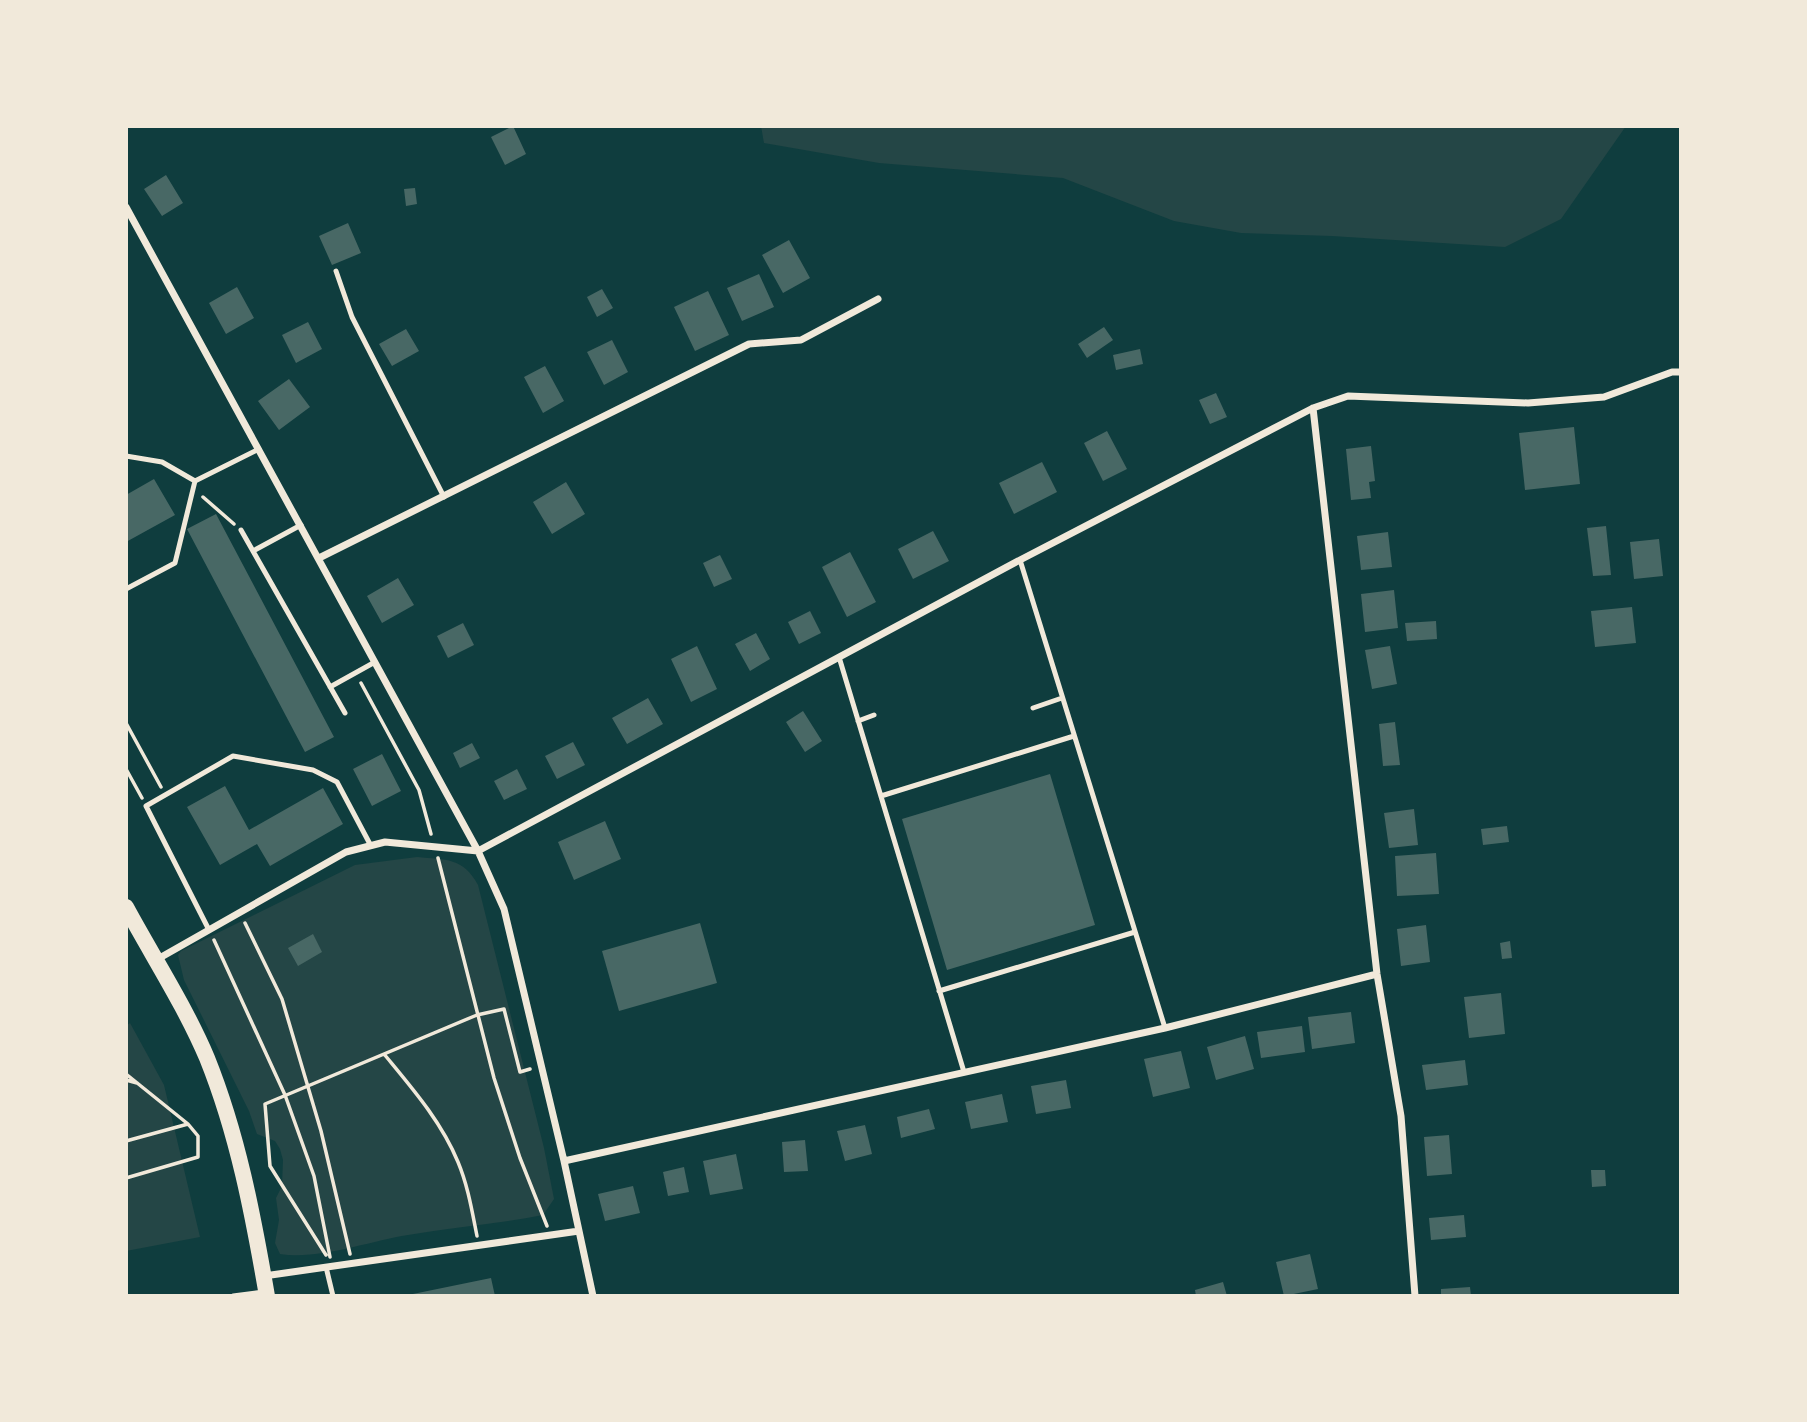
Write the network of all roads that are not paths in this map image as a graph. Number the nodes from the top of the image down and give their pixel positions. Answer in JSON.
{"nodes":[{"id":1,"x":126,"y":207,"type":"edge"},
{"id":2,"x":336,"y":271,"type":"dead end"},
{"id":3,"x":878,"y":299,"type":"dead end"},
{"id":4,"x":1681,"y":372,"type":"edge"},
{"id":5,"x":1312,"y":408,"type":"junction"},
{"id":6,"x":259,"y":449,"type":"junction"},
{"id":7,"x":126,"y":456,"type":"edge"},
{"id":8,"x":195,"y":481,"type":"junction"},
{"id":9,"x":444,"y":497,"type":"junction"},
{"id":10,"x":301,"y":525,"type":"junction"},
{"id":11,"x":241,"y":530,"type":"dead end"},
{"id":12,"x":253,"y":551,"type":"junction"},
{"id":13,"x":319,"y":558,"type":"junction"},
{"id":14,"x":1020,"y":560,"type":"junction"},
{"id":15,"x":126,"y":589,"type":"edge"},
{"id":16,"x":839,"y":657,"type":"junction"},
{"id":17,"x":375,"y":662,"type":"junction"},
{"id":18,"x":330,"y":687,"type":"junction"},
{"id":19,"x":1062,"y":698,"type":"junction"},
{"id":20,"x":1033,"y":708,"type":"dead end"},
{"id":21,"x":345,"y":713,"type":"dead end"},
{"id":22,"x":874,"y":715,"type":"dead end"},
{"id":23,"x":858,"y":721,"type":"junction"},
{"id":24,"x":1074,"y":736,"type":"junction"},
{"id":25,"x":881,"y":796,"type":"junction"},
{"id":26,"x":371,"y":846,"type":"junction"},
{"id":27,"x":478,"y":851,"type":"junction"},
{"id":28,"x":126,"y":907,"type":"edge"},
{"id":29,"x":209,"y":930,"type":"junction"},
{"id":30,"x":1135,"y":932,"type":"junction"},
{"id":31,"x":156,"y":961,"type":"junction"},
{"id":32,"x":1377,"y":974,"type":"junction"},
{"id":33,"x":939,"y":991,"type":"junction"},
{"id":34,"x":1165,"y":1028,"type":"junction"},
{"id":35,"x":964,"y":1072,"type":"junction"},
{"id":36,"x":564,"y":1161,"type":"junction"},
{"id":37,"x":579,"y":1231,"type":"junction"},
{"id":38,"x":329,"y":1266,"type":"junction"},
{"id":39,"x":265,"y":1288,"type":"edge"},
{"id":40,"x":233,"y":1296,"type":"edge"},
{"id":41,"x":333,"y":1296,"type":"edge"},
{"id":42,"x":593,"y":1296,"type":"edge"},
{"id":43,"x":1415,"y":1296,"type":"edge"}],
"edges":[{"from":1,"to":6,"type":"street"},
{"from":2,"to":9,"type":"lane"},
{"from":3,"to":9,"type":"street"},
{"from":4,"to":5,"type":"street"},
{"from":5,"to":14,"type":"street"},
{"from":5,"to":32,"type":"street"},
{"from":6,"to":8,"type":"lane"},
{"from":6,"to":10,"type":"street"},
{"from":7,"to":8,"type":"lane"},
{"from":8,"to":15,"type":"lane"},
{"from":9,"to":13,"type":"street"},
{"from":10,"to":12,"type":"lane"},
{"from":10,"to":13,"type":"street"},
{"from":11,"to":12,"type":"lane"},
{"from":12,"to":18,"type":"lane"},
{"from":13,"to":17,"type":"street"},
{"from":14,"to":16,"type":"street"},
{"from":14,"to":19,"type":"lane"},
{"from":16,"to":23,"type":"lane"},
{"from":16,"to":27,"type":"street"},
{"from":17,"to":18,"type":"lane"},
{"from":17,"to":27,"type":"street"},
{"from":18,"to":21,"type":"lane"},
{"from":19,"to":20,"type":"lane"},
{"from":19,"to":24,"type":"lane"},
{"from":22,"to":23,"type":"lane"},
{"from":23,"to":25,"type":"lane"},
{"from":24,"to":25,"type":"lane"},
{"from":24,"to":30,"type":"lane"},
{"from":25,"to":33,"type":"lane"},
{"from":26,"to":27,"type":"street"},
{"from":26,"to":29,"type":"street"},
{"from":26,"to":29,"type":"lane"},
{"from":27,"to":36,"type":"street"},
{"from":28,"to":31,"type":"main road"},
{"from":29,"to":31,"type":"street"},
{"from":30,"to":33,"type":"lane"},
{"from":30,"to":34,"type":"lane"},
{"from":31,"to":39,"type":"main road"},
{"from":32,"to":34,"type":"street"},
{"from":32,"to":43,"type":"street"},
{"from":33,"to":35,"type":"lane"},
{"from":34,"to":35,"type":"street"},
{"from":35,"to":36,"type":"street"},
{"from":36,"to":37,"type":"street"},
{"from":37,"to":38,"type":"street"},
{"from":37,"to":42,"type":"street"},
{"from":38,"to":39,"type":"street"},
{"from":38,"to":41,"type":"lane"},
{"from":39,"to":40,"type":"lane"}]}
